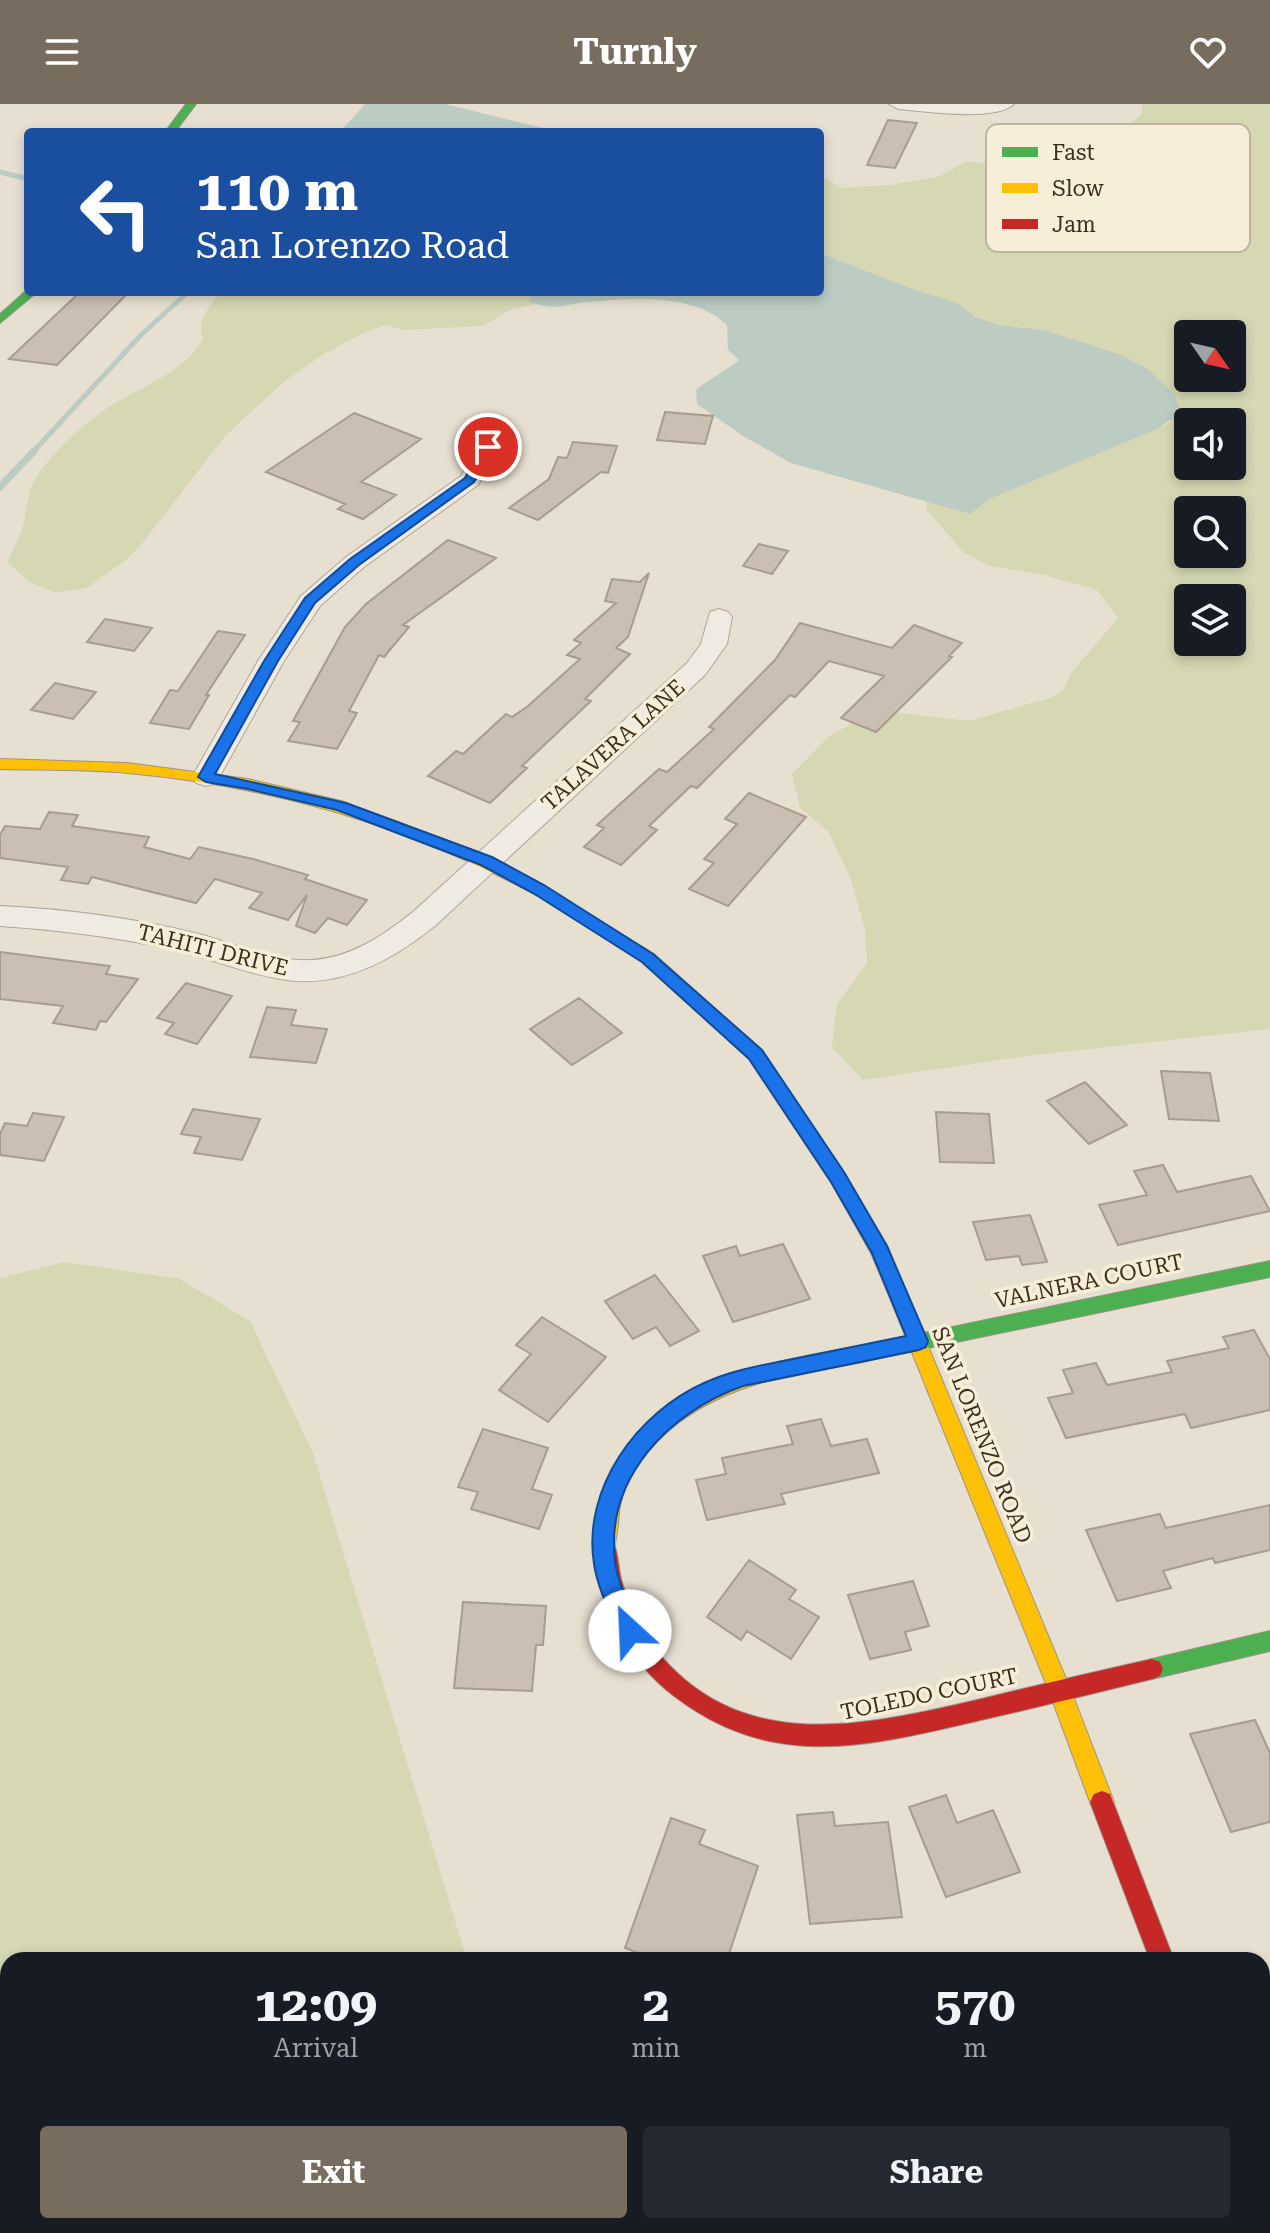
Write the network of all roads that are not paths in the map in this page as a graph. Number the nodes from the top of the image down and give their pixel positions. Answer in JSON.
{"nodes":[{"id":1,"x":191,"y":104,"type":"edge"},
{"id":2,"x":898,"y":104,"type":"edge"},
{"id":3,"x":1005,"y":104,"type":"edge"},
{"id":4,"x":173,"y":128,"type":"edge"},
{"id":5,"x":27,"y":296,"type":"edge"},
{"id":6,"x":0,"y":320,"type":"edge"},
{"id":7,"x":488,"y":447,"type":"dead end"},
{"id":8,"x":719,"y":617,"type":"dead end"},
{"id":9,"x":0,"y":764,"type":"edge"},
{"id":10,"x":206,"y":777,"type":"junction"},
{"id":11,"x":486,"y":861,"type":"junction"},
{"id":12,"x":0,"y":916,"type":"edge"},
{"id":13,"x":1270,"y":1269,"type":"edge"},
{"id":14,"x":919,"y":1341,"type":"junction"},
{"id":15,"x":1270,"y":1641,"type":"edge"},
{"id":16,"x":1060,"y":1691,"type":"junction"},
{"id":17,"x":1159,"y":1952,"type":"edge"}],
"edges":[{"from":1,"to":4,"type":"street"},
{"from":2,"to":3,"type":"street"},
{"from":5,"to":6,"type":"street"},
{"from":7,"to":10,"type":"street"},
{"from":8,"to":11,"type":"street","name":"TALAVERA LANE"},
{"from":9,"to":10,"type":"street","name":"SAN LORENZO ROAD"},
{"from":10,"to":11,"type":"street","name":"SAN LORENZO ROAD"},
{"from":11,"to":12,"type":"street","name":"TAHITI DRIVE"},
{"from":11,"to":14,"type":"street","name":"SAN LORENZO ROAD"},
{"from":13,"to":14,"type":"street","name":"VALNERA COURT"},
{"from":14,"to":16,"type":"street","name":"SAN LORENZO ROAD"},
{"from":14,"to":16,"type":"street","name":"TOLEDO COURT"},
{"from":15,"to":16,"type":"street"},
{"from":16,"to":17,"type":"street","name":"SAN LORENZO ROAD"}]}
